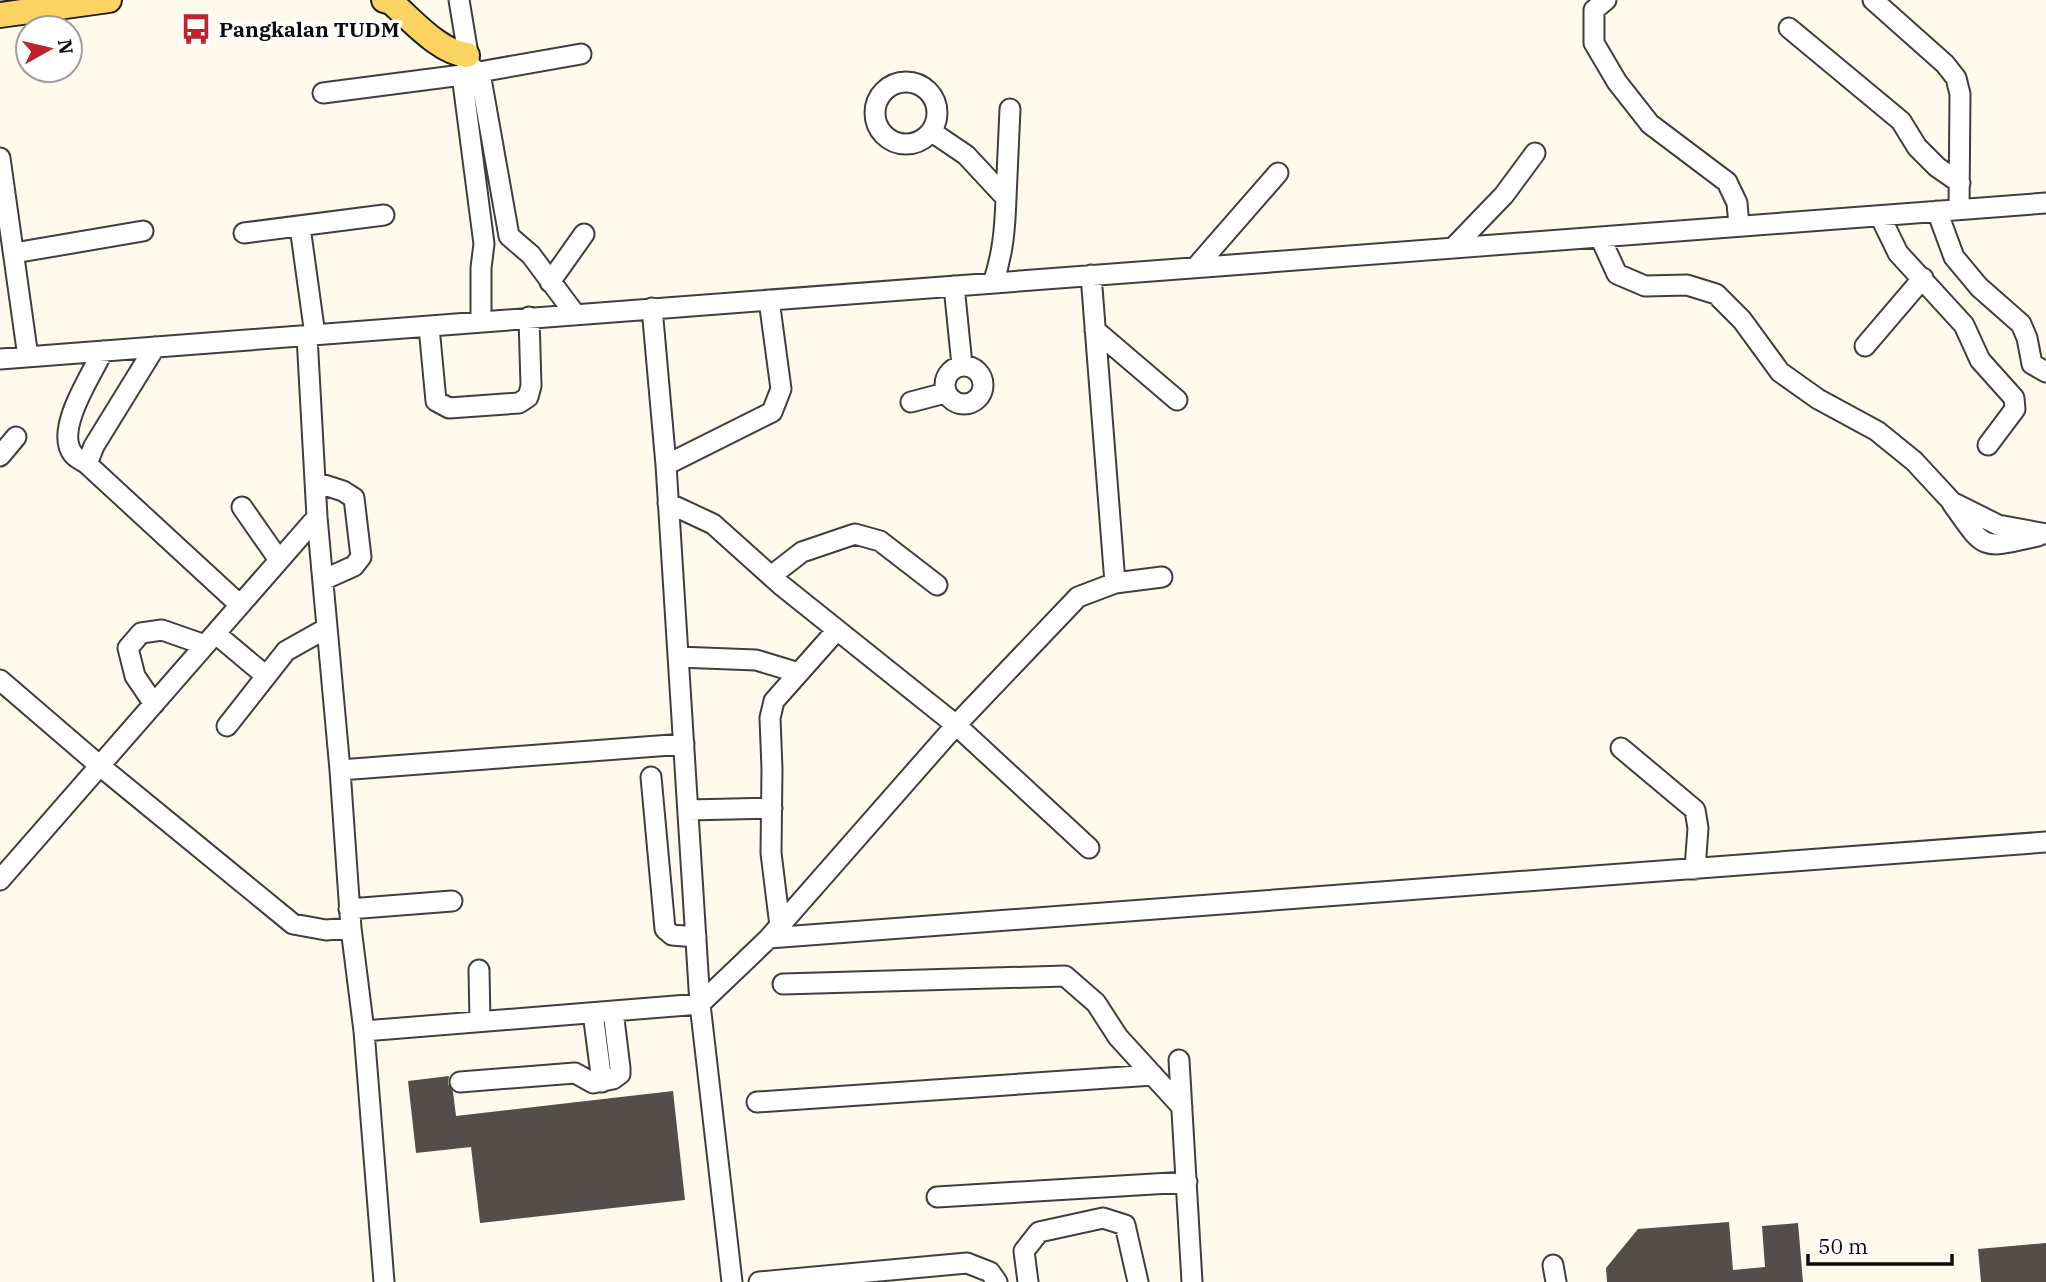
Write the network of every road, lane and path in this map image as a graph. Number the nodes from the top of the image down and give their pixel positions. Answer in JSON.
{"nodes":[{"id":1,"x":109,"y":0,"type":"edge"},
{"id":2,"x":384,"y":0,"type":"edge"},
{"id":3,"x":459,"y":0,"type":"edge"},
{"id":4,"x":1605,"y":0,"type":"edge"},
{"id":5,"x":1873,"y":0,"type":"edge"},
{"id":6,"x":0,"y":15,"type":"edge"},
{"id":7,"x":1790,"y":28,"type":"dead end"},
{"id":8,"x":581,"y":54,"type":"dead end"},
{"id":9,"x":470,"y":67,"type":"junction"},
{"id":10,"x":323,"y":93,"type":"dead end"},
{"id":11,"x":1010,"y":109,"type":"dead end"},
{"id":12,"x":932,"y":131,"type":"dead end"},
{"id":13,"x":1535,"y":153,"type":"dead end"},
{"id":14,"x":0,"y":158,"type":"edge"},
{"id":15,"x":1278,"y":173,"type":"dead end"},
{"id":16,"x":1959,"y":183,"type":"junction"},
{"id":17,"x":1006,"y":198,"type":"junction"},
{"id":18,"x":2046,"y":203,"type":"edge"},
{"id":19,"x":1959,"y":209,"type":"junction"},
{"id":20,"x":1937,"y":211,"type":"junction"},
{"id":21,"x":384,"y":215,"type":"dead end"},
{"id":22,"x":1880,"y":216,"type":"junction"},
{"id":23,"x":1739,"y":226,"type":"junction"},
{"id":24,"x":300,"y":227,"type":"junction"},
{"id":25,"x":143,"y":231,"type":"dead end"},
{"id":26,"x":244,"y":233,"type":"dead end"},
{"id":27,"x":584,"y":234,"type":"dead end"},
{"id":28,"x":509,"y":236,"type":"junction"},
{"id":29,"x":1600,"y":237,"type":"junction"},
{"id":30,"x":484,"y":244,"type":"junction"},
{"id":31,"x":1454,"y":248,"type":"junction"},
{"id":32,"x":14,"y":253,"type":"junction"},
{"id":33,"x":1196,"y":267,"type":"junction"},
{"id":34,"x":1091,"y":275,"type":"junction"},
{"id":35,"x":1923,"y":278,"type":"junction"},
{"id":36,"x":550,"y":282,"type":"junction"},
{"id":37,"x":993,"y":283,"type":"junction"},
{"id":38,"x":954,"y":286,"type":"junction"},
{"id":39,"x":769,"y":300,"type":"junction"},
{"id":40,"x":652,"y":309,"type":"junction"},
{"id":41,"x":575,"y":314,"type":"junction"},
{"id":42,"x":528,"y":317,"type":"junction"},
{"id":43,"x":481,"y":322,"type":"junction"},
{"id":44,"x":429,"y":327,"type":"junction"},
{"id":45,"x":1095,"y":330,"type":"junction"},
{"id":46,"x":311,"y":335,"type":"junction"},
{"id":47,"x":1866,"y":346,"type":"dead end"},
{"id":48,"x":155,"y":347,"type":"junction"},
{"id":49,"x":103,"y":351,"type":"junction"},
{"id":50,"x":29,"y":356,"type":"junction"},
{"id":51,"x":0,"y":359,"type":"edge"},
{"id":52,"x":962,"y":365,"type":"junction"},
{"id":53,"x":2046,"y":372,"type":"edge"},
{"id":54,"x":945,"y":393,"type":"junction"},
{"id":55,"x":1177,"y":400,"type":"dead end"},
{"id":56,"x":911,"y":402,"type":"dead end"},
{"id":57,"x":16,"y":437,"type":"dead end"},
{"id":58,"x":1988,"y":445,"type":"dead end"},
{"id":59,"x":0,"y":456,"type":"edge"},
{"id":60,"x":87,"y":464,"type":"junction"},
{"id":61,"x":666,"y":465,"type":"junction"},
{"id":62,"x":315,"y":482,"type":"junction"},
{"id":63,"x":668,"y":503,"type":"junction"},
{"id":64,"x":242,"y":507,"type":"dead end"},
{"id":65,"x":317,"y":517,"type":"junction"},
{"id":66,"x":2046,"y":534,"type":"edge"},
{"id":67,"x":279,"y":560,"type":"junction"},
{"id":68,"x":771,"y":576,"type":"junction"},
{"id":69,"x":1162,"y":577,"type":"dead end"},
{"id":70,"x":323,"y":580,"type":"junction"},
{"id":71,"x":1115,"y":583,"type":"junction"},
{"id":72,"x":937,"y":585,"type":"dead end"},
{"id":73,"x":240,"y":605,"type":"junction"},
{"id":74,"x":327,"y":628,"type":"junction"},
{"id":75,"x":837,"y":630,"type":"junction"},
{"id":76,"x":210,"y":640,"type":"junction"},
{"id":77,"x":678,"y":657,"type":"junction"},
{"id":78,"x":800,"y":673,"type":"junction"},
{"id":79,"x":266,"y":676,"type":"junction"},
{"id":80,"x":0,"y":680,"type":"edge"},
{"id":81,"x":154,"y":704,"type":"junction"},
{"id":82,"x":956,"y":724,"type":"junction"},
{"id":83,"x":228,"y":726,"type":"dead end"},
{"id":84,"x":684,"y":744,"type":"junction"},
{"id":85,"x":1621,"y":748,"type":"dead end"},
{"id":86,"x":100,"y":766,"type":"junction"},
{"id":87,"x":340,"y":769,"type":"junction"},
{"id":88,"x":651,"y":777,"type":"dead end"},
{"id":89,"x":772,"y":808,"type":"junction"},
{"id":90,"x":688,"y":810,"type":"junction"},
{"id":91,"x":2046,"y":842,"type":"edge"},
{"id":92,"x":1089,"y":848,"type":"dead end"},
{"id":93,"x":1695,"y":869,"type":"junction"},
{"id":94,"x":0,"y":880,"type":"edge"},
{"id":95,"x":452,"y":901,"type":"dead end"},
{"id":96,"x":350,"y":919,"type":"junction"},
{"id":97,"x":774,"y":932,"type":"junction"},
{"id":98,"x":696,"y":937,"type":"junction"},
{"id":99,"x":479,"y":970,"type":"dead end"},
{"id":100,"x":783,"y":984,"type":"dead end"},
{"id":101,"x":700,"y":1004,"type":"junction"},
{"id":102,"x":613,"y":1011,"type":"junction"},
{"id":103,"x":593,"y":1013,"type":"junction"},
{"id":104,"x":480,"y":1021,"type":"junction"},
{"id":105,"x":364,"y":1031,"type":"junction"},
{"id":106,"x":1179,"y":1060,"type":"dead end"},
{"id":107,"x":1153,"y":1075,"type":"junction"},
{"id":108,"x":460,"y":1082,"type":"dead end"},
{"id":109,"x":602,"y":1082,"type":"junction"},
{"id":110,"x":757,"y":1102,"type":"dead end"},
{"id":111,"x":1182,"y":1107,"type":"junction"},
{"id":112,"x":1187,"y":1182,"type":"junction"},
{"id":113,"x":937,"y":1197,"type":"dead end"},
{"id":114,"x":384,"y":1282,"type":"edge"},
{"id":115,"x":732,"y":1282,"type":"edge"},
{"id":116,"x":759,"y":1282,"type":"edge"},
{"id":117,"x":996,"y":1282,"type":"edge"},
{"id":118,"x":1028,"y":1282,"type":"edge"},
{"id":119,"x":1138,"y":1282,"type":"edge"},
{"id":120,"x":1192,"y":1282,"type":"edge"}],
"edges":[{"from":1,"to":6,"type":"main road"},
{"from":2,"to":9,"type":"main road"},
{"from":3,"to":9,"type":"street"},
{"from":4,"to":23,"type":"street"},
{"from":5,"to":16,"type":"street"},
{"from":7,"to":16,"type":"street"},
{"from":8,"to":9,"type":"street"},
{"from":9,"to":10,"type":"street"},
{"from":9,"to":28,"type":"street"},
{"from":9,"to":30,"type":"street"},
{"from":11,"to":17,"type":"street"},
{"from":12,"to":17,"type":"street"},
{"from":13,"to":31,"type":"street"},
{"from":14,"to":32,"type":"street"},
{"from":15,"to":33,"type":"street"},
{"from":16,"to":19,"type":"street"},
{"from":17,"to":37,"type":"street"},
{"from":18,"to":19,"type":"street"},
{"from":19,"to":20,"type":"street"},
{"from":20,"to":22,"type":"street"},
{"from":20,"to":53,"type":"street"},
{"from":21,"to":24,"type":"street"},
{"from":22,"to":23,"type":"street"},
{"from":22,"to":35,"type":"street"},
{"from":23,"to":29,"type":"street"},
{"from":24,"to":26,"type":"street"},
{"from":24,"to":46,"type":"street"},
{"from":25,"to":32,"type":"street"},
{"from":27,"to":36,"type":"street"},
{"from":28,"to":30,"type":"street"},
{"from":28,"to":36,"type":"street"},
{"from":29,"to":31,"type":"street"},
{"from":29,"to":66,"type":"street"},
{"from":30,"to":43,"type":"street"},
{"from":31,"to":33,"type":"street"},
{"from":32,"to":50,"type":"street"},
{"from":33,"to":34,"type":"street"},
{"from":34,"to":37,"type":"street"},
{"from":34,"to":45,"type":"street"},
{"from":35,"to":47,"type":"street"},
{"from":35,"to":58,"type":"street"},
{"from":36,"to":41,"type":"street"},
{"from":37,"to":38,"type":"street"},
{"from":38,"to":39,"type":"street"},
{"from":38,"to":52,"type":"street"},
{"from":39,"to":40,"type":"street"},
{"from":39,"to":61,"type":"street"},
{"from":40,"to":41,"type":"street"},
{"from":40,"to":61,"type":"street"},
{"from":41,"to":42,"type":"street"},
{"from":42,"to":43,"type":"street"},
{"from":42,"to":44,"type":"street"},
{"from":43,"to":44,"type":"street"},
{"from":44,"to":46,"type":"street"},
{"from":45,"to":55,"type":"street"},
{"from":45,"to":71,"type":"street"},
{"from":46,"to":48,"type":"street"},
{"from":46,"to":62,"type":"street"},
{"from":48,"to":49,"type":"street"},
{"from":48,"to":60,"type":"street"},
{"from":49,"to":50,"type":"street"},
{"from":49,"to":60,"type":"street"},
{"from":50,"to":51,"type":"street"},
{"from":52,"to":54,"type":"street"},
{"from":52,"to":54,"type":"street"},
{"from":54,"to":56,"type":"street"},
{"from":57,"to":59,"type":"street"},
{"from":60,"to":73,"type":"street"},
{"from":61,"to":63,"type":"street"},
{"from":62,"to":65,"type":"street"},
{"from":62,"to":70,"type":"street"},
{"from":63,"to":68,"type":"street"},
{"from":63,"to":77,"type":"street"},
{"from":64,"to":67,"type":"street"},
{"from":65,"to":67,"type":"street"},
{"from":65,"to":70,"type":"street"},
{"from":67,"to":73,"type":"street"},
{"from":68,"to":72,"type":"street"},
{"from":68,"to":75,"type":"street"},
{"from":69,"to":71,"type":"street"},
{"from":70,"to":74,"type":"street"},
{"from":71,"to":82,"type":"street"},
{"from":73,"to":76,"type":"street"},
{"from":74,"to":79,"type":"street"},
{"from":74,"to":87,"type":"street"},
{"from":75,"to":78,"type":"street"},
{"from":75,"to":82,"type":"street"},
{"from":76,"to":79,"type":"street"},
{"from":76,"to":81,"type":"street"},
{"from":76,"to":81,"type":"street"},
{"from":77,"to":78,"type":"street"},
{"from":77,"to":84,"type":"street"},
{"from":78,"to":89,"type":"street"},
{"from":79,"to":83,"type":"street"},
{"from":80,"to":86,"type":"street"},
{"from":81,"to":86,"type":"street"},
{"from":82,"to":92,"type":"street"},
{"from":82,"to":97,"type":"street"},
{"from":84,"to":87,"type":"street"},
{"from":84,"to":90,"type":"street"},
{"from":85,"to":93,"type":"street"},
{"from":86,"to":94,"type":"street"},
{"from":86,"to":96,"type":"street"},
{"from":87,"to":96,"type":"street"},
{"from":88,"to":98,"type":"street"},
{"from":89,"to":90,"type":"street"},
{"from":89,"to":97,"type":"street"},
{"from":90,"to":98,"type":"street"},
{"from":91,"to":93,"type":"street"},
{"from":93,"to":97,"type":"street"},
{"from":95,"to":96,"type":"street"},
{"from":96,"to":105,"type":"street"},
{"from":97,"to":101,"type":"street"},
{"from":98,"to":101,"type":"street"},
{"from":99,"to":104,"type":"street"},
{"from":100,"to":107,"type":"street"},
{"from":101,"to":102,"type":"street"},
{"from":101,"to":115,"type":"street"},
{"from":102,"to":103,"type":"street"},
{"from":102,"to":109,"type":"street"},
{"from":103,"to":104,"type":"street"},
{"from":103,"to":109,"type":"street"},
{"from":104,"to":105,"type":"street"},
{"from":105,"to":114,"type":"street"},
{"from":106,"to":111,"type":"street"},
{"from":107,"to":110,"type":"street"},
{"from":107,"to":111,"type":"street"},
{"from":108,"to":109,"type":"street"},
{"from":111,"to":112,"type":"street"},
{"from":112,"to":113,"type":"street"},
{"from":112,"to":120,"type":"street"},
{"from":116,"to":117,"type":"street"},
{"from":118,"to":119,"type":"street"}]}
